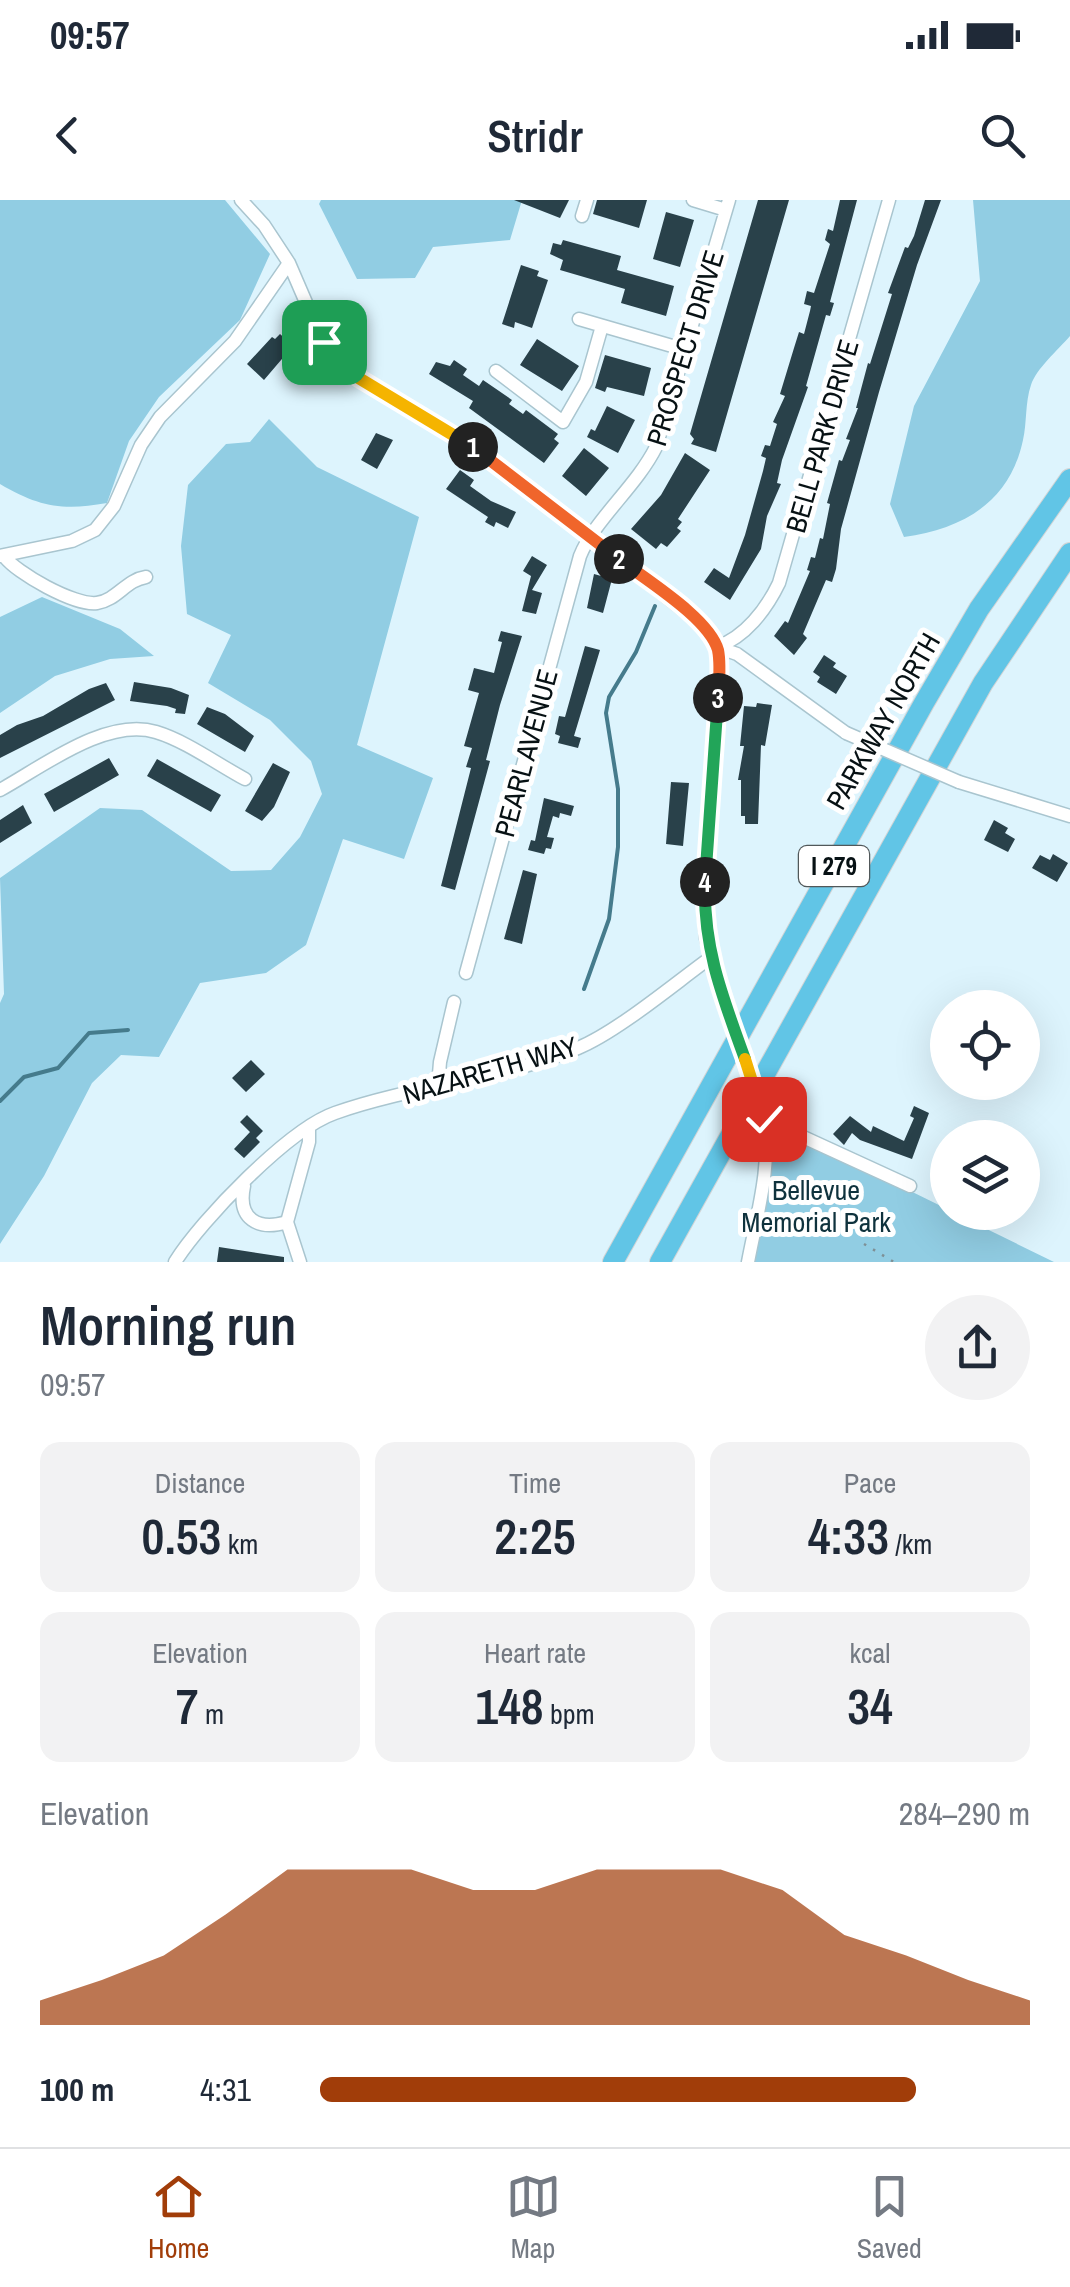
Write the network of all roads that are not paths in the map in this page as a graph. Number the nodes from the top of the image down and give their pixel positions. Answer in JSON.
{"nodes":[{"id":1,"x":241,"y":200,"type":"edge"},
{"id":2,"x":587,"y":200,"type":"edge"},
{"id":3,"x":693,"y":200,"type":"edge"},
{"id":4,"x":889,"y":200,"type":"edge"},
{"id":5,"x":728,"y":205,"type":"edge"},
{"id":6,"x":582,"y":216,"type":"dead end"},
{"id":7,"x":289,"y":263,"type":"junction"},
{"id":8,"x":579,"y":320,"type":"dead end"},
{"id":9,"x":602,"y":326,"type":"junction"},
{"id":10,"x":686,"y":350,"type":"junction"},
{"id":11,"x":496,"y":371,"type":"dead end"},
{"id":12,"x":1070,"y":479,"type":"edge"},
{"id":13,"x":590,"y":536,"type":"junction"},
{"id":14,"x":1070,"y":553,"type":"edge"},
{"id":15,"x":2,"y":556,"type":"edge"},
{"id":16,"x":146,"y":577,"type":"dead end"},
{"id":17,"x":717,"y":647,"type":"junction"},
{"id":18,"x":245,"y":779,"type":"dead end"},
{"id":19,"x":0,"y":790,"type":"edge"},
{"id":20,"x":1070,"y":816,"type":"edge"},
{"id":21,"x":710,"y":958,"type":"junction"},
{"id":22,"x":466,"y":973,"type":"dead end"},
{"id":23,"x":454,"y":1002,"type":"dead end"},
{"id":24,"x":438,"y":1086,"type":"junction"},
{"id":25,"x":764,"y":1116,"type":"junction"},
{"id":26,"x":308,"y":1127,"type":"junction"},
{"id":27,"x":244,"y":1184,"type":"junction"},
{"id":28,"x":910,"y":1186,"type":"dead end"},
{"id":29,"x":287,"y":1222,"type":"junction"},
{"id":30,"x":175,"y":1262,"type":"edge"},
{"id":31,"x":300,"y":1262,"type":"edge"},
{"id":32,"x":614,"y":1262,"type":"edge"},
{"id":33,"x":660,"y":1262,"type":"edge"},
{"id":34,"x":748,"y":1262,"type":"edge"}],
"edges":[{"from":1,"to":7,"type":"street"},
{"from":2,"to":6,"type":"street"},
{"from":3,"to":5,"type":"street"},
{"from":4,"to":17,"type":"street","name":"BELL PARK DRIVE"},
{"from":5,"to":10,"type":"street","name":"PROSPECT DRIVE"},
{"from":7,"to":13,"type":"street"},
{"from":7,"to":15,"type":"street"},
{"from":8,"to":9,"type":"street"},
{"from":9,"to":10,"type":"street"},
{"from":9,"to":11,"type":"street"},
{"from":10,"to":13,"type":"street","name":"PROSPECT DRIVE"},
{"from":12,"to":32,"type":"highway","name":"PARKWAY NORTH","number":"I 279"},
{"from":13,"to":17,"type":"street"},
{"from":13,"to":22,"type":"street","name":"PEARL AVENUE"},
{"from":14,"to":33,"type":"highway","number":"I 279"},
{"from":15,"to":16,"type":"street"},
{"from":17,"to":20,"type":"street","bridge":true},
{"from":17,"to":21,"type":"street"},
{"from":18,"to":19,"type":"street"},
{"from":21,"to":24,"type":"street","name":"NAZARETH WAY"},
{"from":21,"to":25,"type":"street","bridge":true},
{"from":23,"to":24,"type":"street"},
{"from":24,"to":26,"type":"street","name":"NAZARETH WAY"},
{"from":25,"to":28,"type":"street"},
{"from":25,"to":34,"type":"street"},
{"from":26,"to":27,"type":"street","name":"NAZARETH WAY"},
{"from":26,"to":29,"type":"street"},
{"from":27,"to":29,"type":"street"},
{"from":27,"to":30,"type":"street","name":"NAZARETH WAY"},
{"from":29,"to":31,"type":"street"}]}
